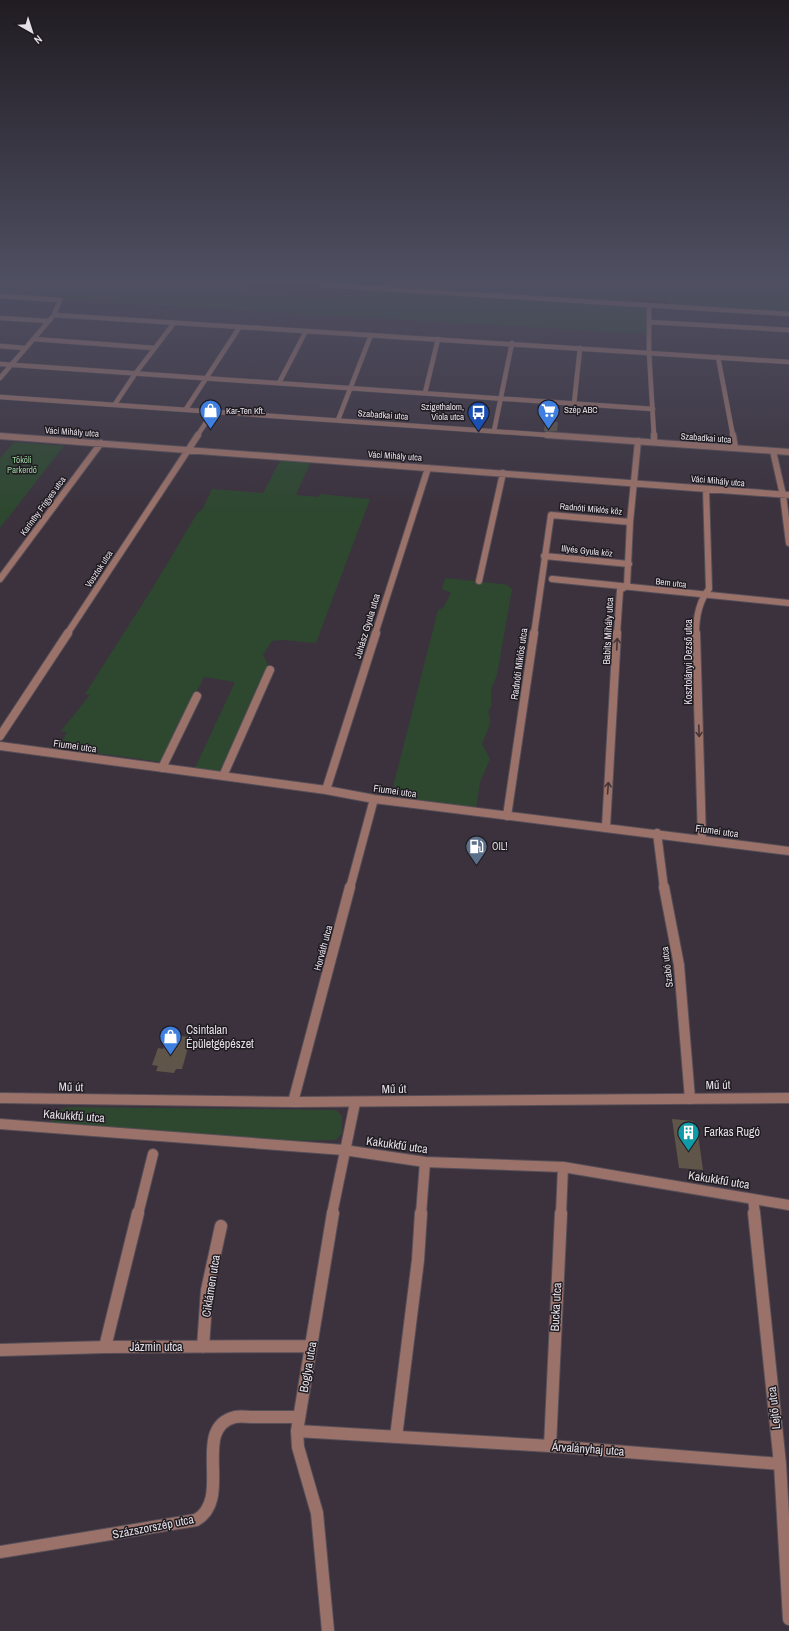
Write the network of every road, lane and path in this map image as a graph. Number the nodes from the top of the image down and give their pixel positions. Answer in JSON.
{"nodes":[{"id":1,"x":17,"y":357,"type":"edge"},
{"id":2,"x":147,"y":357,"type":"edge"},
{"id":3,"x":220,"y":357,"type":"edge"},
{"id":4,"x":293,"y":357,"type":"edge"},
{"id":5,"x":363,"y":357,"type":"edge"},
{"id":6,"x":434,"y":357,"type":"edge"},
{"id":7,"x":509,"y":357,"type":"edge"},
{"id":8,"x":579,"y":357,"type":"edge"},
{"id":9,"x":649,"y":357,"type":"edge"},
{"id":10,"x":718,"y":357,"type":"edge"},
{"id":11,"x":720,"y":357,"type":"edge"},
{"id":12,"x":789,"y":362,"type":"edge"},
{"id":13,"x":0,"y":364,"type":"edge"},
{"id":14,"x":11,"y":365,"type":"junction"},
{"id":15,"x":135,"y":374,"type":"junction"},
{"id":16,"x":0,"y":378,"type":"edge"},
{"id":17,"x":207,"y":378,"type":"junction"},
{"id":18,"x":279,"y":383,"type":"junction"},
{"id":19,"x":350,"y":388,"type":"junction"},
{"id":20,"x":425,"y":393,"type":"junction"},
{"id":21,"x":0,"y":397,"type":"edge"},
{"id":22,"x":501,"y":399,"type":"junction"},
{"id":23,"x":115,"y":404,"type":"junction"},
{"id":24,"x":574,"y":404,"type":"junction"},
{"id":25,"x":653,"y":409,"type":"junction"},
{"id":26,"x":186,"y":410,"type":"junction"},
{"id":27,"x":213,"y":412,"type":"junction"},
{"id":28,"x":338,"y":420,"type":"junction"},
{"id":29,"x":494,"y":431,"type":"junction"},
{"id":30,"x":0,"y":436,"type":"edge"},
{"id":31,"x":638,"y":441,"type":"junction"},
{"id":32,"x":654,"y":442,"type":"junction"},
{"id":33,"x":101,"y":443,"type":"junction"},
{"id":34,"x":735,"y":448,"type":"junction"},
{"id":35,"x":190,"y":450,"type":"junction"},
{"id":36,"x":773,"y":451,"type":"junction"},
{"id":37,"x":789,"y":452,"type":"edge"},
{"id":38,"x":428,"y":468,"type":"junction"},
{"id":39,"x":503,"y":473,"type":"junction"},
{"id":40,"x":634,"y":483,"type":"junction"},
{"id":41,"x":706,"y":489,"type":"junction"},
{"id":42,"x":786,"y":495,"type":"edge"},
{"id":43,"x":550,"y":514,"type":"joint"},
{"id":44,"x":630,"y":522,"type":"junction"},
{"id":45,"x":789,"y":543,"type":"edge"},
{"id":46,"x":544,"y":556,"type":"junction"},
{"id":47,"x":628,"y":564,"type":"junction"},
{"id":48,"x":0,"y":579,"type":"edge"},
{"id":49,"x":552,"y":579,"type":"dead end"},
{"id":50,"x":479,"y":580,"type":"dead end"},
{"id":51,"x":627,"y":586,"type":"junction"},
{"id":52,"x":704,"y":595,"type":"junction"},
{"id":53,"x":789,"y":603,"type":"edge"},
{"id":54,"x":270,"y":670,"type":"dead end"},
{"id":55,"x":197,"y":696,"type":"dead end"},
{"id":56,"x":0,"y":736,"type":"edge"},
{"id":57,"x":0,"y":746,"type":"edge"},
{"id":58,"x":162,"y":768,"type":"junction"},
{"id":59,"x":223,"y":776,"type":"junction"},
{"id":60,"x":326,"y":790,"type":"junction"},
{"id":61,"x":374,"y":799,"type":"junction"},
{"id":62,"x":507,"y":816,"type":"junction"},
{"id":63,"x":606,"y":827,"type":"junction"},
{"id":64,"x":657,"y":833,"type":"junction"},
{"id":65,"x":702,"y":839,"type":"junction"},
{"id":66,"x":789,"y":851,"type":"edge"},
{"id":67,"x":0,"y":1098,"type":"edge"},
{"id":68,"x":789,"y":1098,"type":"edge"},
{"id":69,"x":690,"y":1099,"type":"junction"},
{"id":70,"x":293,"y":1102,"type":"junction"},
{"id":71,"x":356,"y":1103,"type":"junction"},
{"id":72,"x":0,"y":1124,"type":"edge"},
{"id":73,"x":344,"y":1150,"type":"junction"},
{"id":74,"x":153,"y":1154,"type":"dead end"},
{"id":75,"x":425,"y":1162,"type":"junction"},
{"id":76,"x":563,"y":1167,"type":"junction"},
{"id":77,"x":753,"y":1199,"type":"junction"},
{"id":78,"x":789,"y":1205,"type":"edge"},
{"id":79,"x":221,"y":1226,"type":"dead end"},
{"id":80,"x":311,"y":1346,"type":"junction"},
{"id":81,"x":105,"y":1347,"type":"junction"},
{"id":82,"x":203,"y":1347,"type":"junction"},
{"id":83,"x":0,"y":1350,"type":"edge"},
{"id":84,"x":299,"y":1417,"type":"junction"},
{"id":85,"x":297,"y":1431,"type":"junction"},
{"id":86,"x":396,"y":1437,"type":"junction"},
{"id":87,"x":550,"y":1446,"type":"junction"},
{"id":88,"x":780,"y":1464,"type":"junction"},
{"id":89,"x":0,"y":1552,"type":"edge"},
{"id":90,"x":789,"y":1619,"type":"edge"},
{"id":91,"x":328,"y":1631,"type":"edge"}],
"edges":[{"from":1,"to":14,"type":"street"},
{"from":2,"to":15,"type":"street"},
{"from":3,"to":17,"type":"street"},
{"from":4,"to":18,"type":"street"},
{"from":5,"to":19,"type":"street"},
{"from":6,"to":20,"type":"street"},
{"from":7,"to":22,"type":"street"},
{"from":8,"to":24,"type":"street"},
{"from":9,"to":25,"type":"street"},
{"from":10,"to":34,"type":"street"},
{"from":11,"to":12,"type":"street"},
{"from":13,"to":14,"type":"street"},
{"from":14,"to":15,"type":"street"},
{"from":14,"to":16,"type":"street"},
{"from":15,"to":17,"type":"street"},
{"from":15,"to":23,"type":"street"},
{"from":17,"to":18,"type":"street"},
{"from":17,"to":26,"type":"street"},
{"from":18,"to":19,"type":"street"},
{"from":19,"to":20,"type":"street"},
{"from":19,"to":28,"type":"street"},
{"from":20,"to":22,"type":"street"},
{"from":21,"to":23,"type":"street","name":"Szabadkai utca"},
{"from":22,"to":24,"type":"street"},
{"from":22,"to":29,"type":"street"},
{"from":23,"to":26,"type":"street","name":"Szabadkai utca"},
{"from":24,"to":25,"type":"street"},
{"from":25,"to":32,"type":"street"},
{"from":26,"to":27,"type":"street","name":"Szabadkai utca"},
{"from":27,"to":28,"type":"street","name":"Szabadkai utca"},
{"from":27,"to":35,"type":"street","name":"Vosztok utca"},
{"from":28,"to":29,"type":"street","name":"Szabadkai utca"},
{"from":29,"to":31,"type":"street","name":"Szabadkai utca"},
{"from":30,"to":33,"type":"street","name":"Váci Mihály utca"},
{"from":31,"to":32,"type":"street","name":"Szabadkai utca"},
{"from":31,"to":40,"type":"street","name":"Babits Mihály utca"},
{"from":32,"to":34,"type":"street","name":"Szabadkai utca"},
{"from":33,"to":35,"type":"street","name":"Váci Mihály utca"},
{"from":33,"to":48,"type":"street","name":"Karinthy Frigyes utca"},
{"from":34,"to":36,"type":"street","name":"Szabadkai utca"},
{"from":35,"to":38,"type":"street","name":"Váci Mihály utca"},
{"from":35,"to":56,"type":"street","name":"Vosztok utca"},
{"from":36,"to":37,"type":"street","name":"Szabadkai utca"},
{"from":36,"to":42,"type":"street"},
{"from":38,"to":39,"type":"street","name":"Váci Mihály utca"},
{"from":38,"to":60,"type":"street","name":"Juhász Gyula utca"},
{"from":39,"to":40,"type":"street","name":"Váci Mihály utca"},
{"from":39,"to":50,"type":"street"},
{"from":40,"to":41,"type":"street","name":"Váci Mihály utca"},
{"from":40,"to":44,"type":"street","name":"Babits Mihály utca"},
{"from":41,"to":42,"type":"street","name":"Váci Mihály utca"},
{"from":41,"to":52,"type":"street","name":"Kosztolányi Dezső utca"},
{"from":42,"to":45,"type":"street"},
{"from":43,"to":44,"type":"street","name":"Radnóti Miklós köz"},
{"from":43,"to":46,"type":"street","name":"Radnóti Miklós utca"},
{"from":44,"to":47,"type":"street","name":"Babits Mihály utca"},
{"from":46,"to":47,"type":"street","name":"Illyés Gyula köz"},
{"from":46,"to":62,"type":"street","name":"Radnóti Miklós utca"},
{"from":47,"to":51,"type":"street","name":"Babits Mihály utca"},
{"from":49,"to":51,"type":"street","name":"Bem utca"},
{"from":51,"to":52,"type":"street","name":"Bem utca"},
{"from":63,"to":51,"type":"street","name":"Babits Mihály utca","one_way":true},
{"from":52,"to":53,"type":"street","name":"Bem utca"},
{"from":52,"to":65,"type":"street","name":"Kosztolányi Dezső utca","one_way":true},
{"from":54,"to":59,"type":"street"},
{"from":55,"to":58,"type":"street"},
{"from":57,"to":58,"type":"street","name":"Fiumei utca"},
{"from":58,"to":59,"type":"street","name":"Fiumei utca"},
{"from":59,"to":60,"type":"street","name":"Fiumei utca"},
{"from":60,"to":61,"type":"street","name":"Fiumei utca"},
{"from":61,"to":62,"type":"street","name":"Fiumei utca"},
{"from":61,"to":70,"type":"street","name":"Horváth utca"},
{"from":62,"to":63,"type":"street","name":"Fiumei utca"},
{"from":63,"to":64,"type":"street","name":"Fiumei utca"},
{"from":64,"to":65,"type":"street","name":"Fiumei utca"},
{"from":64,"to":69,"type":"street","name":"Szabó utca"},
{"from":65,"to":66,"type":"street","name":"Fiumei utca"},
{"from":67,"to":70,"type":"street","name":"Mű út"},
{"from":68,"to":69,"type":"street","name":"Mű út"},
{"from":69,"to":71,"type":"street","name":"Mű út"},
{"from":70,"to":71,"type":"street","name":"Mű út"},
{"from":71,"to":73,"type":"street","name":"Boglya utca"},
{"from":72,"to":73,"type":"street","name":"Kakukkfű utca"},
{"from":73,"to":75,"type":"street","name":"Kakukkfű utca"},
{"from":73,"to":80,"type":"street","name":"Boglya utca"},
{"from":74,"to":81,"type":"street"},
{"from":75,"to":76,"type":"street","name":"Kakukkfű utca"},
{"from":75,"to":86,"type":"street"},
{"from":76,"to":77,"type":"street","name":"Kakukkfű utca"},
{"from":76,"to":87,"type":"street","name":"Bucka utca"},
{"from":77,"to":78,"type":"street","name":"Kakukkfű utca"},
{"from":77,"to":88,"type":"street","name":"Lejtő utca"},
{"from":79,"to":82,"type":"street","name":"Ciklámen utca"},
{"from":80,"to":82,"type":"street","name":"Jázmin utca"},
{"from":80,"to":84,"type":"street","name":"Boglya utca"},
{"from":81,"to":82,"type":"street","name":"Jázmin utca"},
{"from":81,"to":83,"type":"street","name":"Jázmin utca"},
{"from":84,"to":85,"type":"street","name":"Boglya utca"},
{"from":84,"to":89,"type":"street","name":"Százszorszép utca"},
{"from":85,"to":86,"type":"street","name":"Árvalányhaj utca"},
{"from":85,"to":91,"type":"street","name":"Boglya utca"},
{"from":86,"to":87,"type":"street","name":"Árvalányhaj utca"},
{"from":87,"to":88,"type":"street","name":"Árvalányhaj utca"},
{"from":88,"to":90,"type":"street","name":"Lejtő utca"}]}
